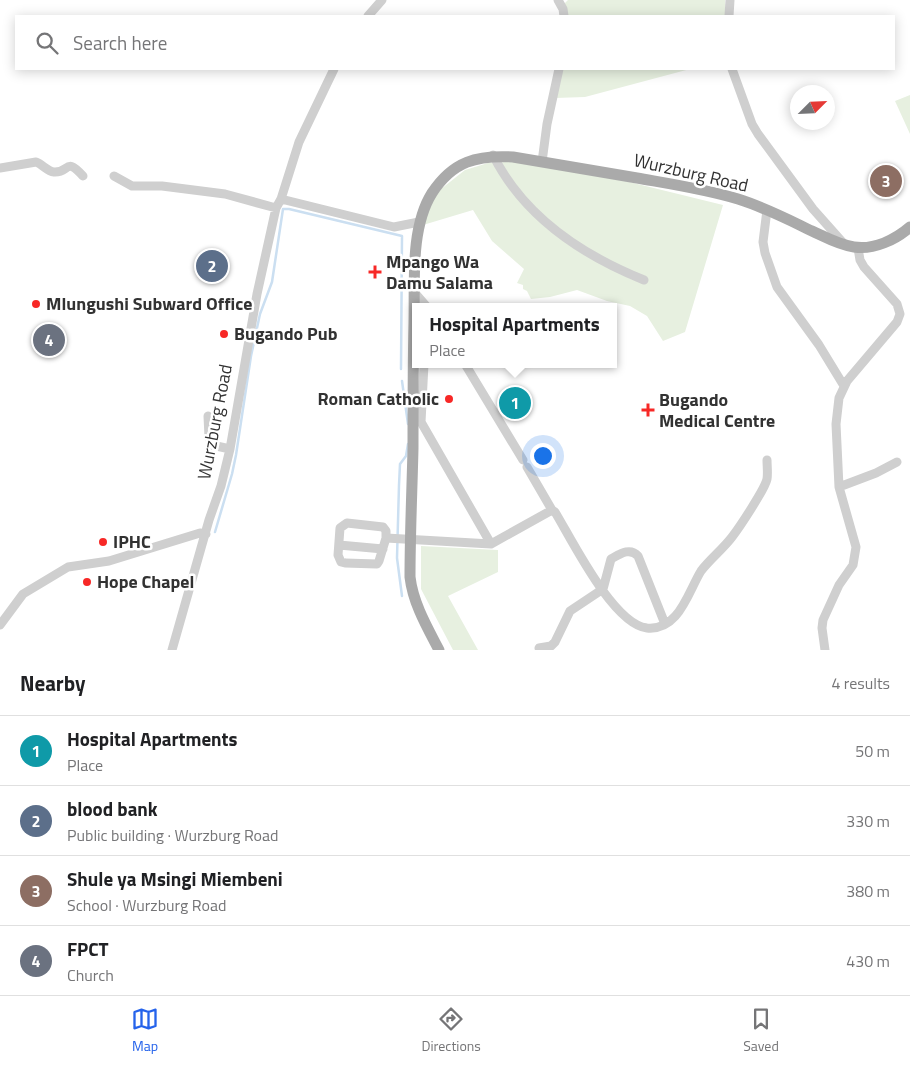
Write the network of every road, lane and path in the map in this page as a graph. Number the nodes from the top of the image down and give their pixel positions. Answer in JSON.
{"nodes":[{"id":1,"x":382,"y":0,"type":"edge"},
{"id":2,"x":558,"y":0,"type":"edge"},
{"id":3,"x":730,"y":0,"type":"edge"},
{"id":4,"x":369,"y":15,"type":"edge"},
{"id":5,"x":564,"y":15,"type":"edge"},
{"id":6,"x":729,"y":15,"type":"edge"},
{"id":7,"x":334,"y":70,"type":"edge"},
{"id":8,"x":559,"y":70,"type":"edge"},
{"id":9,"x":732,"y":70,"type":"edge"},
{"id":10,"x":493,"y":156,"type":"junction"},
{"id":11,"x":542,"y":162,"type":"junction"},
{"id":12,"x":0,"y":168,"type":"edge"},
{"id":13,"x":83,"y":176,"type":"dead end"},
{"id":14,"x":114,"y":176,"type":"dead end"},
{"id":15,"x":281,"y":198,"type":"junction"},
{"id":16,"x":276,"y":208,"type":"junction"},
{"id":17,"x":767,"y":210,"type":"junction"},
{"id":18,"x":419,"y":222,"type":"junction"},
{"id":19,"x":910,"y":227,"type":"edge"},
{"id":20,"x":846,"y":246,"type":"junction"},
{"id":21,"x":858,"y":248,"type":"junction"},
{"id":22,"x":644,"y":280,"type":"dead end"},
{"id":23,"x":414,"y":292,"type":"junction"},
{"id":24,"x":414,"y":303,"type":"edge"},
{"id":25,"x":423,"y":303,"type":"edge"},
{"id":26,"x":413,"y":368,"type":"edge"},
{"id":27,"x":424,"y":368,"type":"edge"},
{"id":28,"x":467,"y":368,"type":"edge"},
{"id":29,"x":844,"y":386,"type":"junction"},
{"id":30,"x":208,"y":416,"type":"dead end"},
{"id":31,"x":230,"y":449,"type":"junction"},
{"id":32,"x":767,"y":460,"type":"dead end"},
{"id":33,"x":897,"y":462,"type":"dead end"},
{"id":34,"x":839,"y":487,"type":"junction"},
{"id":35,"x":552,"y":510,"type":"junction"},
{"id":36,"x":206,"y":534,"type":"junction"},
{"id":37,"x":386,"y":538,"type":"junction"},
{"id":38,"x":412,"y":538,"type":"junction"},
{"id":39,"x":491,"y":544,"type":"junction"},
{"id":40,"x":339,"y":545,"type":"junction"},
{"id":41,"x":382,"y":549,"type":"junction"},
{"id":42,"x":603,"y":589,"type":"junction"},
{"id":43,"x":665,"y":624,"type":"junction"},
{"id":44,"x":0,"y":625,"type":"edge"},
{"id":45,"x":539,"y":648,"type":"dead end"},
{"id":46,"x":172,"y":650,"type":"edge"},
{"id":47,"x":439,"y":650,"type":"edge"},
{"id":48,"x":826,"y":650,"type":"edge"}],
"edges":[{"from":1,"to":4,"type":"street"},
{"from":2,"to":5,"type":"street"},
{"from":3,"to":6,"type":"street"},
{"from":7,"to":15,"type":"street","name":"Wurzburg Road"},
{"from":8,"to":11,"type":"street"},
{"from":9,"to":20,"type":"street"},
{"from":10,"to":11,"type":"main road","name":"Wurzburg Road"},
{"from":10,"to":18,"type":"main road","name":"Wurzburg Road"},
{"from":10,"to":22,"type":"street"},
{"from":11,"to":17,"type":"main road","name":"Wurzburg Road"},
{"from":12,"to":13,"type":"street"},
{"from":14,"to":16,"type":"street"},
{"from":15,"to":16,"type":"street","name":"Wurzburg Road"},
{"from":15,"to":18,"type":"street"},
{"from":16,"to":31,"type":"street","name":"Wurzburg Road"},
{"from":17,"to":20,"type":"main road","name":"Wurzburg Road"},
{"from":17,"to":29,"type":"street"},
{"from":18,"to":23,"type":"main road","name":"Wurzburg Road"},
{"from":19,"to":21,"type":"main road","name":"Wurzburg Road"},
{"from":20,"to":21,"type":"main road","name":"Wurzburg Road"},
{"from":21,"to":29,"type":"street"},
{"from":23,"to":24,"type":"main road","name":"Wurzburg Road"},
{"from":23,"to":25,"type":"street"},
{"from":26,"to":38,"type":"main road","name":"Wurzburg Road"},
{"from":27,"to":39,"type":"street"},
{"from":28,"to":35,"type":"street"},
{"from":29,"to":34,"type":"street"},
{"from":30,"to":31,"type":"street"},
{"from":31,"to":36,"type":"street","name":"Wurzburg Road"},
{"from":32,"to":43,"type":"street"},
{"from":33,"to":34,"type":"street"},
{"from":34,"to":48,"type":"street"},
{"from":35,"to":39,"type":"street"},
{"from":35,"to":42,"type":"street"},
{"from":36,"to":44,"type":"street"},
{"from":36,"to":46,"type":"street","name":"Wurzburg Road"},
{"from":37,"to":38,"type":"street"},
{"from":37,"to":40,"type":"street"},
{"from":37,"to":41,"type":"street"},
{"from":38,"to":39,"type":"street"},
{"from":38,"to":47,"type":"main road","name":"Wurzburg Road"},
{"from":40,"to":41,"type":"street"},
{"from":40,"to":41,"type":"street"},
{"from":42,"to":43,"type":"street"},
{"from":42,"to":43,"type":"street"},
{"from":42,"to":45,"type":"street"}]}
